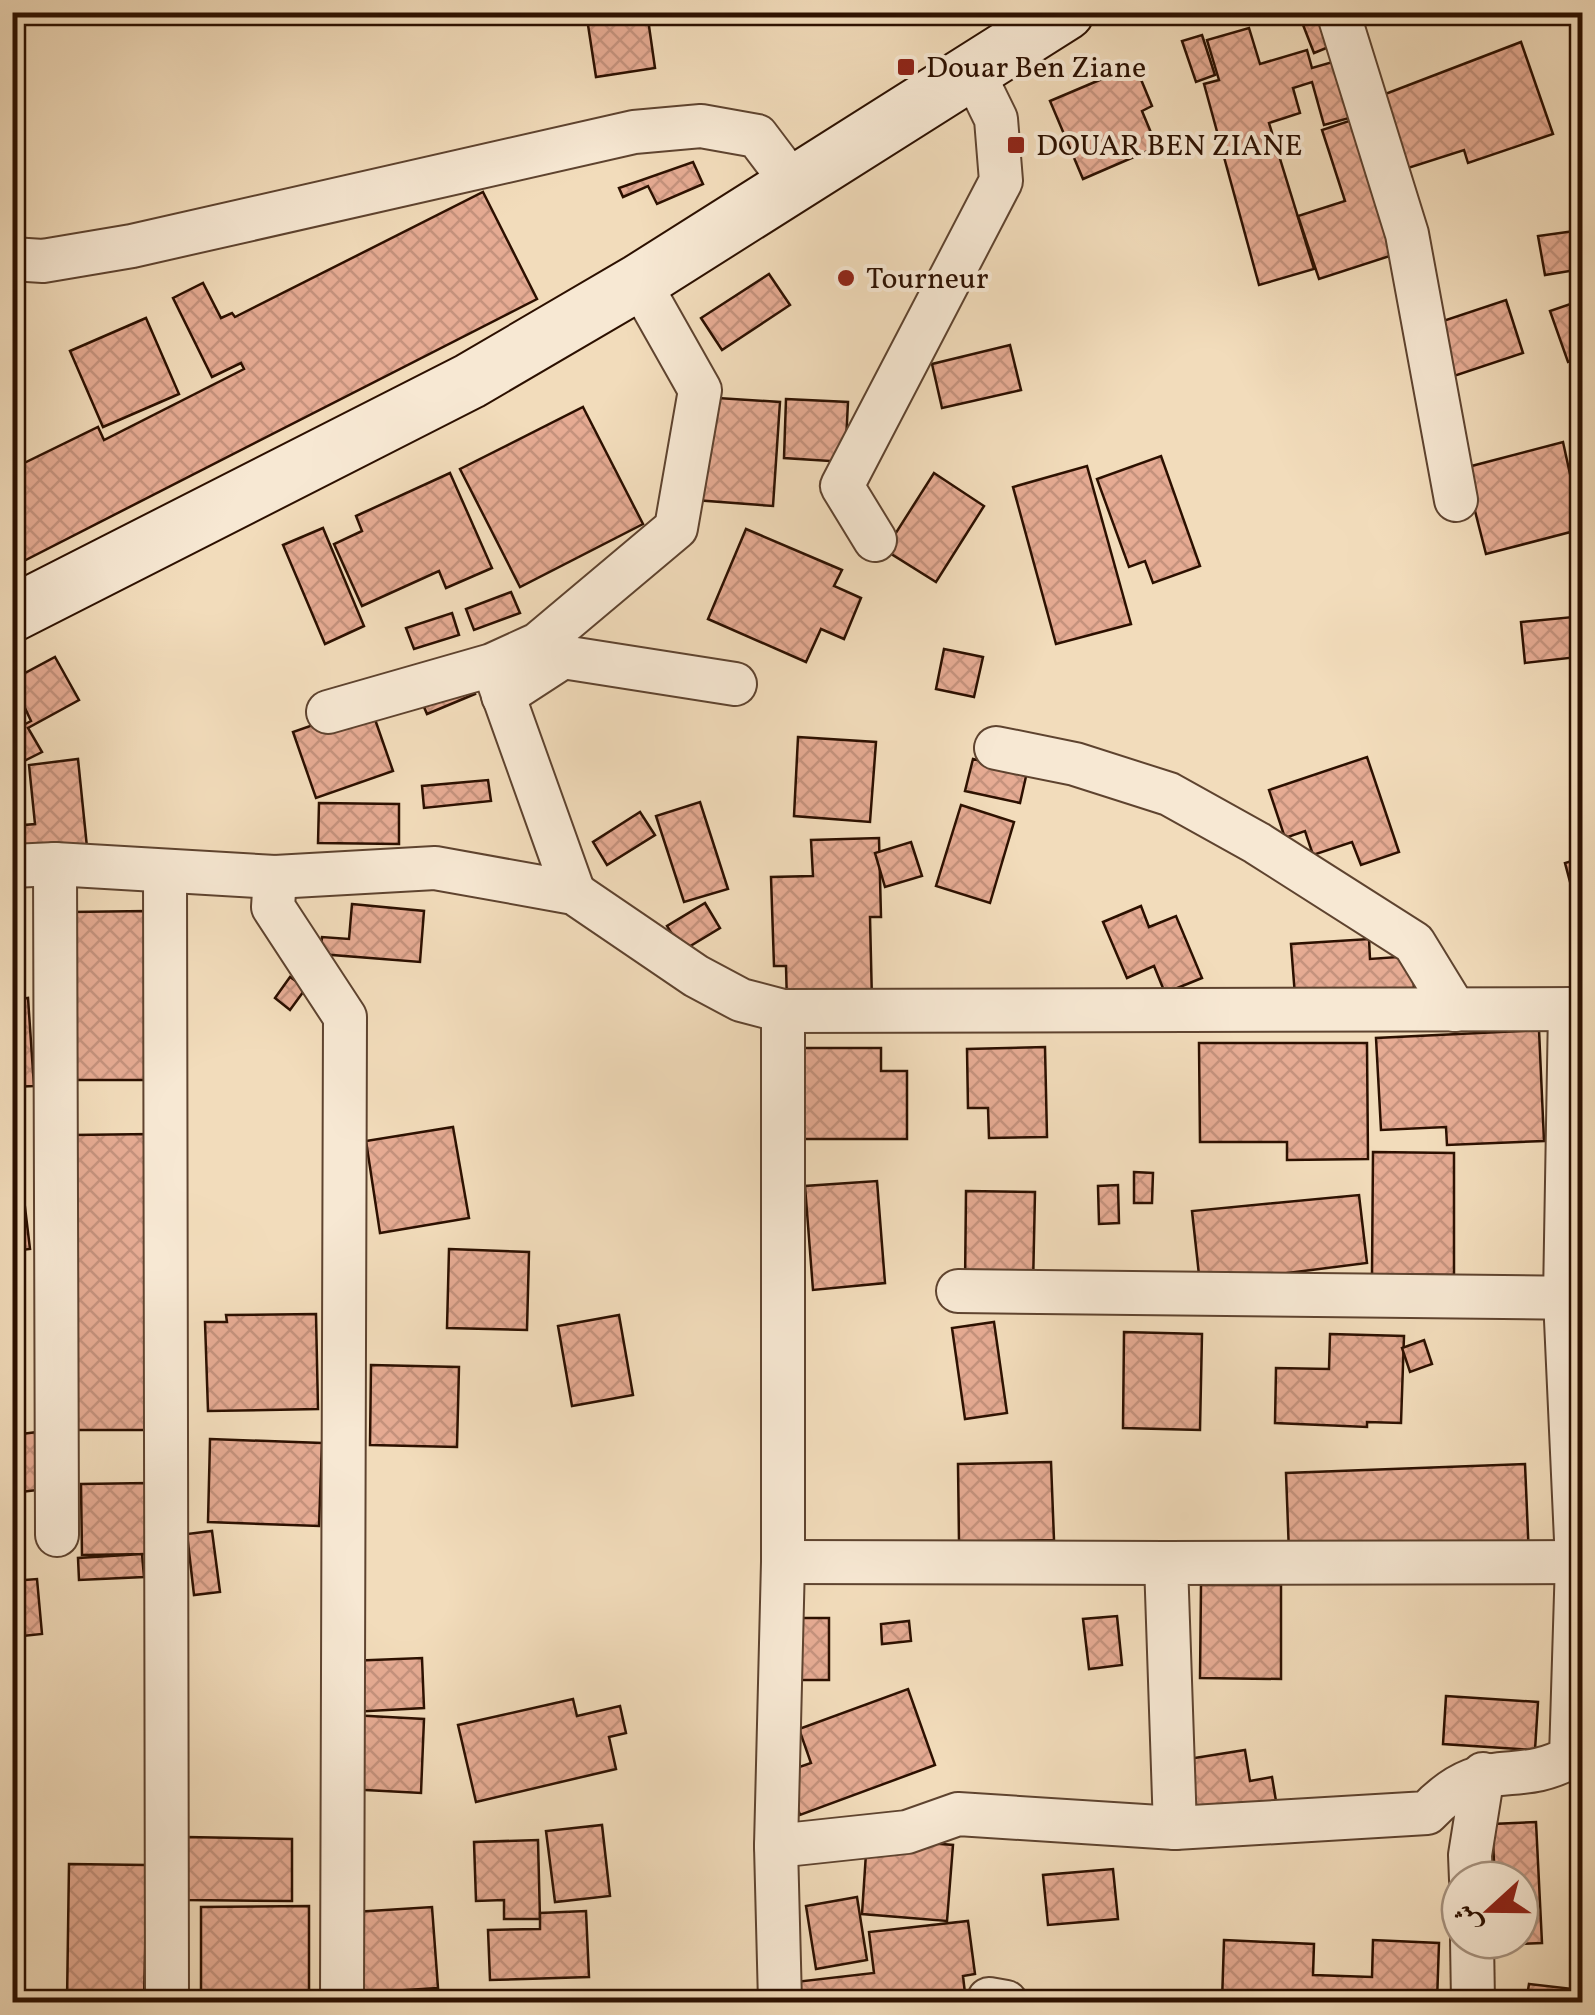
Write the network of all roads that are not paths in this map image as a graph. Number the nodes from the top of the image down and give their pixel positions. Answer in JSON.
{"nodes":[{"id":1,"x":1066,"y":12,"type":"edge"},
{"id":2,"x":1338,"y":12,"type":"edge"},
{"id":3,"x":973,"y":72,"type":"junction"},
{"id":4,"x":794,"y":185,"type":"junction"},
{"id":5,"x":12,"y":259,"type":"edge"},
{"id":6,"x":639,"y":282,"type":"junction"},
{"id":7,"x":1456,"y":500,"type":"dead end"},
{"id":8,"x":876,"y":540,"type":"dead end"},
{"id":9,"x":12,"y":614,"type":"edge"},
{"id":10,"x":498,"y":681,"type":"junction"},
{"id":11,"x":735,"y":684,"type":"dead end"},
{"id":12,"x":328,"y":712,"type":"dead end"},
{"id":13,"x":996,"y":748,"type":"dead end"},
{"id":14,"x":55,"y":864,"type":"junction"},
{"id":15,"x":12,"y":866,"type":"edge"},
{"id":16,"x":165,"y":870,"type":"junction"},
{"id":17,"x":276,"y":877,"type":"junction"},
{"id":18,"x":574,"y":892,"type":"junction"},
{"id":19,"x":1576,"y":1009,"type":"edge"},
{"id":20,"x":1456,"y":1010,"type":"junction"},
{"id":21,"x":783,"y":1011,"type":"junction"},
{"id":22,"x":958,"y":1291,"type":"dead end"},
{"id":23,"x":1574,"y":1298,"type":"edge"},
{"id":24,"x":56,"y":1535,"type":"dead end"},
{"id":25,"x":784,"y":1562,"type":"junction"},
{"id":26,"x":1580,"y":1562,"type":"edge"},
{"id":27,"x":1166,"y":1563,"type":"junction"},
{"id":28,"x":1483,"y":1774,"type":"junction"},
{"id":29,"x":1175,"y":1828,"type":"junction"},
{"id":30,"x":776,"y":1846,"type":"junction"},
{"id":31,"x":1470,"y":1860,"type":"edge"},
{"id":32,"x":1473,"y":1960,"type":"edge"},
{"id":33,"x":167,"y":2002,"type":"edge"},
{"id":34,"x":342,"y":2002,"type":"edge"},
{"id":35,"x":780,"y":2002,"type":"edge"},
{"id":36,"x":988,"y":2002,"type":"edge"},
{"id":37,"x":1006,"y":2002,"type":"edge"},
{"id":38,"x":1474,"y":2002,"type":"edge"}],
"edges":[{"from":1,"to":3,"type":"main road"},
{"from":2,"to":7,"type":"street"},
{"from":3,"to":4,"type":"main road"},
{"from":3,"to":8,"type":"street"},
{"from":4,"to":5,"type":"street"},
{"from":4,"to":6,"type":"main road"},
{"from":6,"to":9,"type":"main road"},
{"from":6,"to":10,"type":"street"},
{"from":10,"to":11,"type":"street"},
{"from":10,"to":12,"type":"street"},
{"from":10,"to":18,"type":"street"},
{"from":13,"to":20,"type":"street"},
{"from":14,"to":15,"type":"street"},
{"from":14,"to":16,"type":"street"},
{"from":14,"to":24,"type":"street"},
{"from":16,"to":17,"type":"street"},
{"from":16,"to":33,"type":"street"},
{"from":17,"to":18,"type":"street"},
{"from":17,"to":34,"type":"street"},
{"from":18,"to":21,"type":"street"},
{"from":19,"to":20,"type":"street"},
{"from":19,"to":23,"type":"street"},
{"from":20,"to":21,"type":"street"},
{"from":21,"to":25,"type":"street"},
{"from":22,"to":23,"type":"street"},
{"from":23,"to":26,"type":"street"},
{"from":25,"to":27,"type":"street"},
{"from":25,"to":30,"type":"street"},
{"from":26,"to":27,"type":"street"},
{"from":26,"to":28,"type":"street"},
{"from":27,"to":29,"type":"street"},
{"from":28,"to":29,"type":"street"},
{"from":28,"to":31,"type":"street"},
{"from":29,"to":30,"type":"street"},
{"from":30,"to":35,"type":"street"},
{"from":32,"to":38,"type":"street"},
{"from":36,"to":37,"type":"street"}]}
